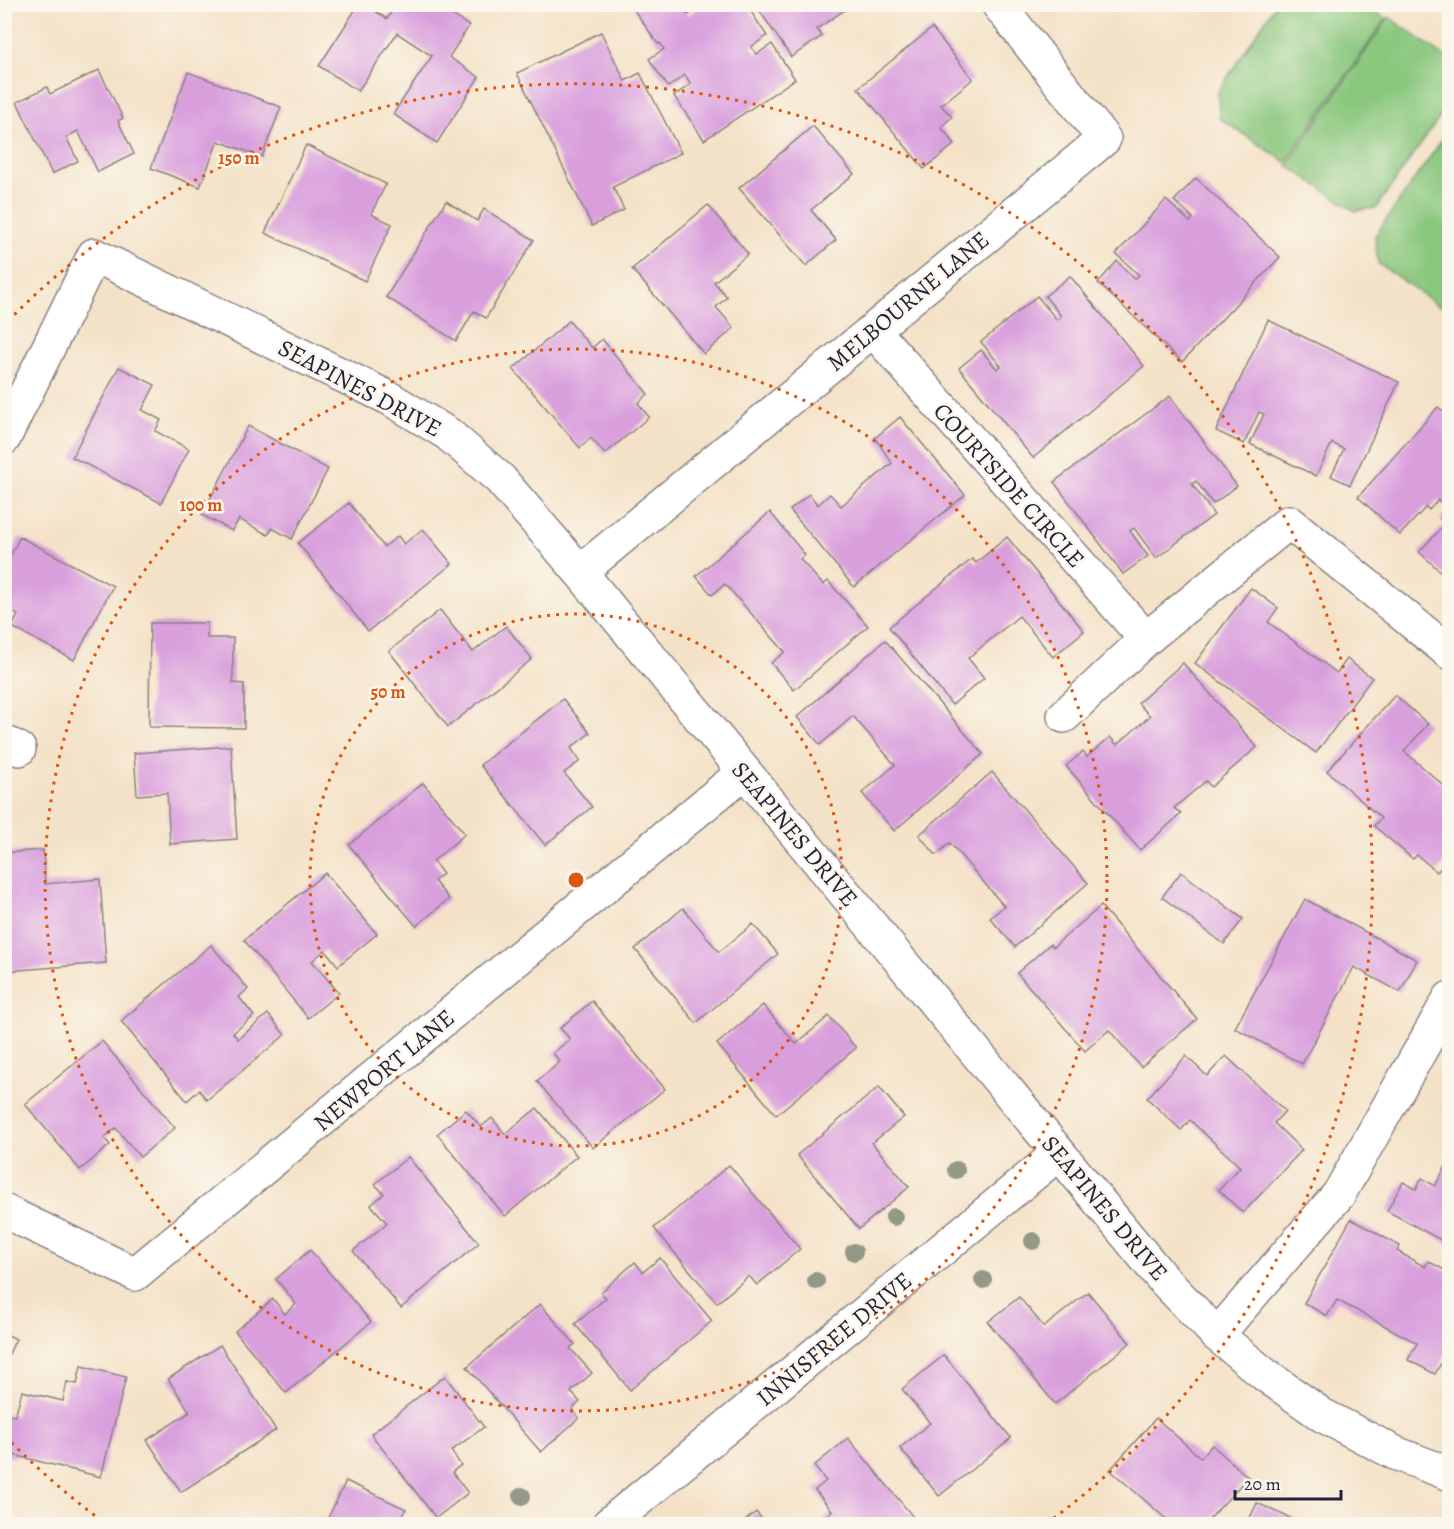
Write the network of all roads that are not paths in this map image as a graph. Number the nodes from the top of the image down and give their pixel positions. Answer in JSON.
{"nodes":[{"id":1,"x":998,"y":4,"type":"edge"},
{"id":2,"x":873,"y":330,"type":"junction"},
{"id":3,"x":4,"y":438,"type":"edge"},
{"id":4,"x":580,"y":572,"type":"junction"},
{"id":5,"x":1146,"y":639,"type":"junction"},
{"id":6,"x":1449,"y":653,"type":"edge"},
{"id":7,"x":1064,"y":716,"type":"dead end"},
{"id":8,"x":744,"y":772,"type":"junction"},
{"id":9,"x":1449,"y":998,"type":"edge"},
{"id":10,"x":1059,"y":1153,"type":"junction"},
{"id":11,"x":4,"y":1211,"type":"edge"},
{"id":12,"x":1217,"y":1335,"type":"junction"},
{"id":13,"x":1449,"y":1474,"type":"edge"},
{"id":14,"x":609,"y":1524,"type":"edge"}],
"edges":[{"from":1,"to":2,"type":"street","name":"MELBOURNE LANE"},
{"from":2,"to":4,"type":"street","name":"MELBOURNE LANE"},
{"from":2,"to":5,"type":"street","name":"COURTSIDE CIRCLE"},
{"from":3,"to":4,"type":"street","name":"SEAPINES DRIVE"},
{"from":4,"to":8,"type":"street","name":"SEAPINES DRIVE"},
{"from":5,"to":6,"type":"street"},
{"from":5,"to":7,"type":"street"},
{"from":8,"to":10,"type":"street","name":"SEAPINES DRIVE"},
{"from":8,"to":11,"type":"street","name":"NEWPORT LANE"},
{"from":9,"to":12,"type":"street"},
{"from":10,"to":12,"type":"street","name":"SEAPINES DRIVE"},
{"from":10,"to":14,"type":"street","name":"INNISFREE DRIVE"},
{"from":12,"to":13,"type":"street","name":"SEAPINES DRIVE"}]}
